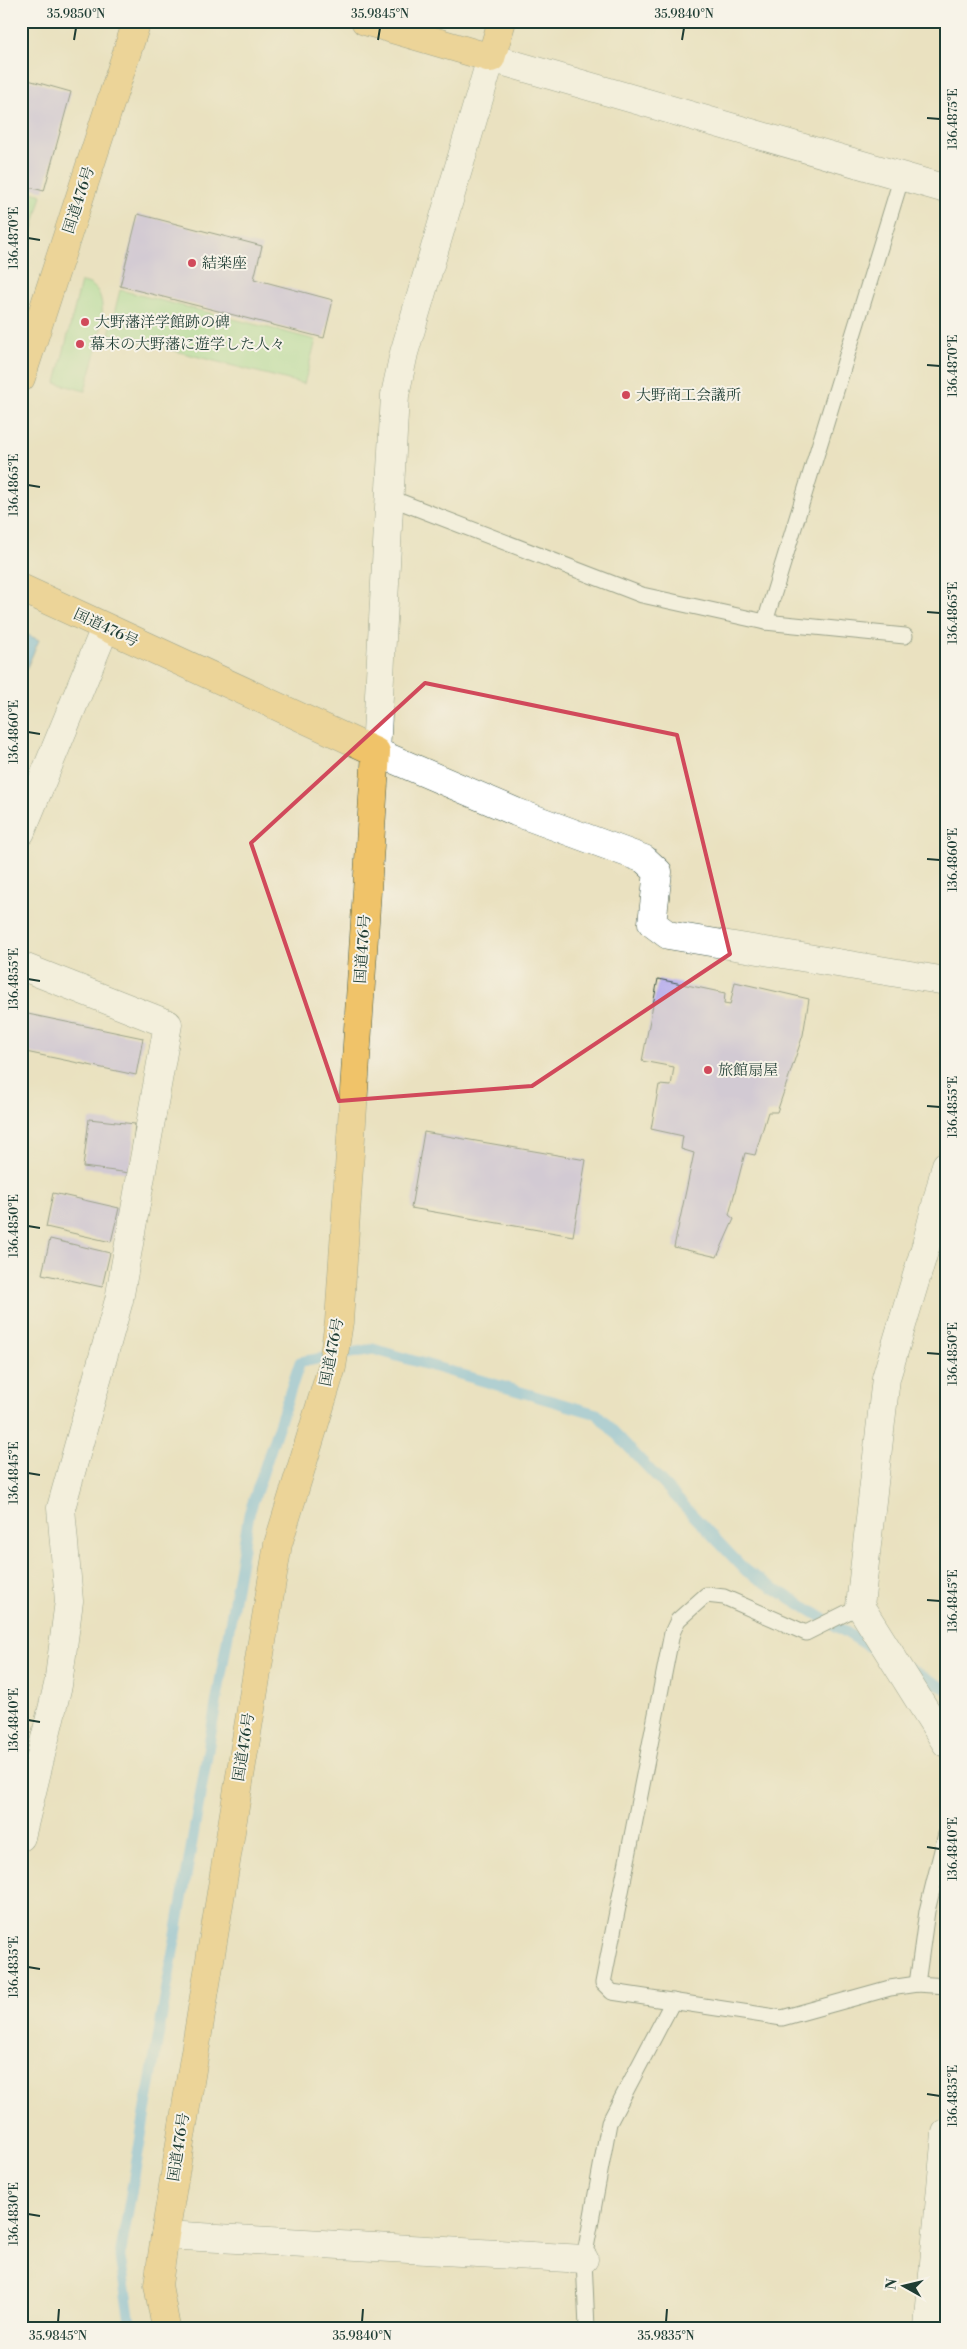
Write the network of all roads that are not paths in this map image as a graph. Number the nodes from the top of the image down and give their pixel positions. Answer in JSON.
{"nodes":[{"id":1,"x":137,"y":21,"type":"edge"},
{"id":2,"x":365,"y":21,"type":"edge"},
{"id":3,"x":502,"y":21,"type":"edge"},
{"id":4,"x":491,"y":58,"type":"junction"},
{"id":5,"x":902,"y":176,"type":"junction"},
{"id":6,"x":946,"y":189,"type":"edge"},
{"id":7,"x":21,"y":378,"type":"edge"},
{"id":8,"x":388,"y":497,"type":"junction"},
{"id":9,"x":21,"y":588,"type":"edge"},
{"id":10,"x":765,"y":622,"type":"junction"},
{"id":11,"x":105,"y":628,"type":"junction"},
{"id":12,"x":905,"y":636,"type":"dead end"},
{"id":13,"x":376,"y":752,"type":"junction"},
{"id":14,"x":21,"y":832,"type":"edge"},
{"id":15,"x":21,"y":966,"type":"edge"},
{"id":16,"x":946,"y":981,"type":"edge"},
{"id":17,"x":946,"y":1164,"type":"edge"},
{"id":18,"x":860,"y":1606,"type":"junction"},
{"id":19,"x":946,"y":1743,"type":"edge"},
{"id":20,"x":946,"y":1834,"type":"edge"},
{"id":21,"x":21,"y":1837,"type":"edge"},
{"id":22,"x":917,"y":1984,"type":"junction"},
{"id":23,"x":946,"y":1986,"type":"edge"},
{"id":24,"x":673,"y":2001,"type":"junction"},
{"id":25,"x":946,"y":2133,"type":"edge"},
{"id":26,"x":165,"y":2235,"type":"junction"},
{"id":27,"x":584,"y":2259,"type":"junction"},
{"id":28,"x":166,"y":2328,"type":"edge"},
{"id":29,"x":587,"y":2328,"type":"edge"},
{"id":30,"x":928,"y":2328,"type":"edge"}],
"edges":[{"from":1,"to":7,"type":"highway","name":"国道476号"},
{"from":2,"to":4,"type":"highway"},
{"from":3,"to":4,"type":"highway"},
{"from":4,"to":5,"type":"street"},
{"from":4,"to":8,"type":"street"},
{"from":5,"to":6,"type":"street"},
{"from":5,"to":10,"type":"lane"},
{"from":8,"to":10,"type":"lane"},
{"from":8,"to":13,"type":"street"},
{"from":9,"to":11,"type":"highway","name":"国道476号"},
{"from":10,"to":12,"type":"lane"},
{"from":11,"to":13,"type":"highway","name":"国道476号"},
{"from":11,"to":14,"type":"street"},
{"from":13,"to":16,"type":"street"},
{"from":13,"to":26,"type":"highway","name":"国道476号"},
{"from":15,"to":21,"type":"street"},
{"from":17,"to":18,"type":"street"},
{"from":18,"to":19,"type":"street"},
{"from":18,"to":24,"type":"lane"},
{"from":20,"to":22,"type":"lane"},
{"from":22,"to":23,"type":"lane"},
{"from":22,"to":24,"type":"lane"},
{"from":24,"to":27,"type":"lane"},
{"from":25,"to":30,"type":"street"},
{"from":26,"to":27,"type":"street"},
{"from":26,"to":28,"type":"highway","name":"国道476号"},
{"from":27,"to":29,"type":"lane"}]}
